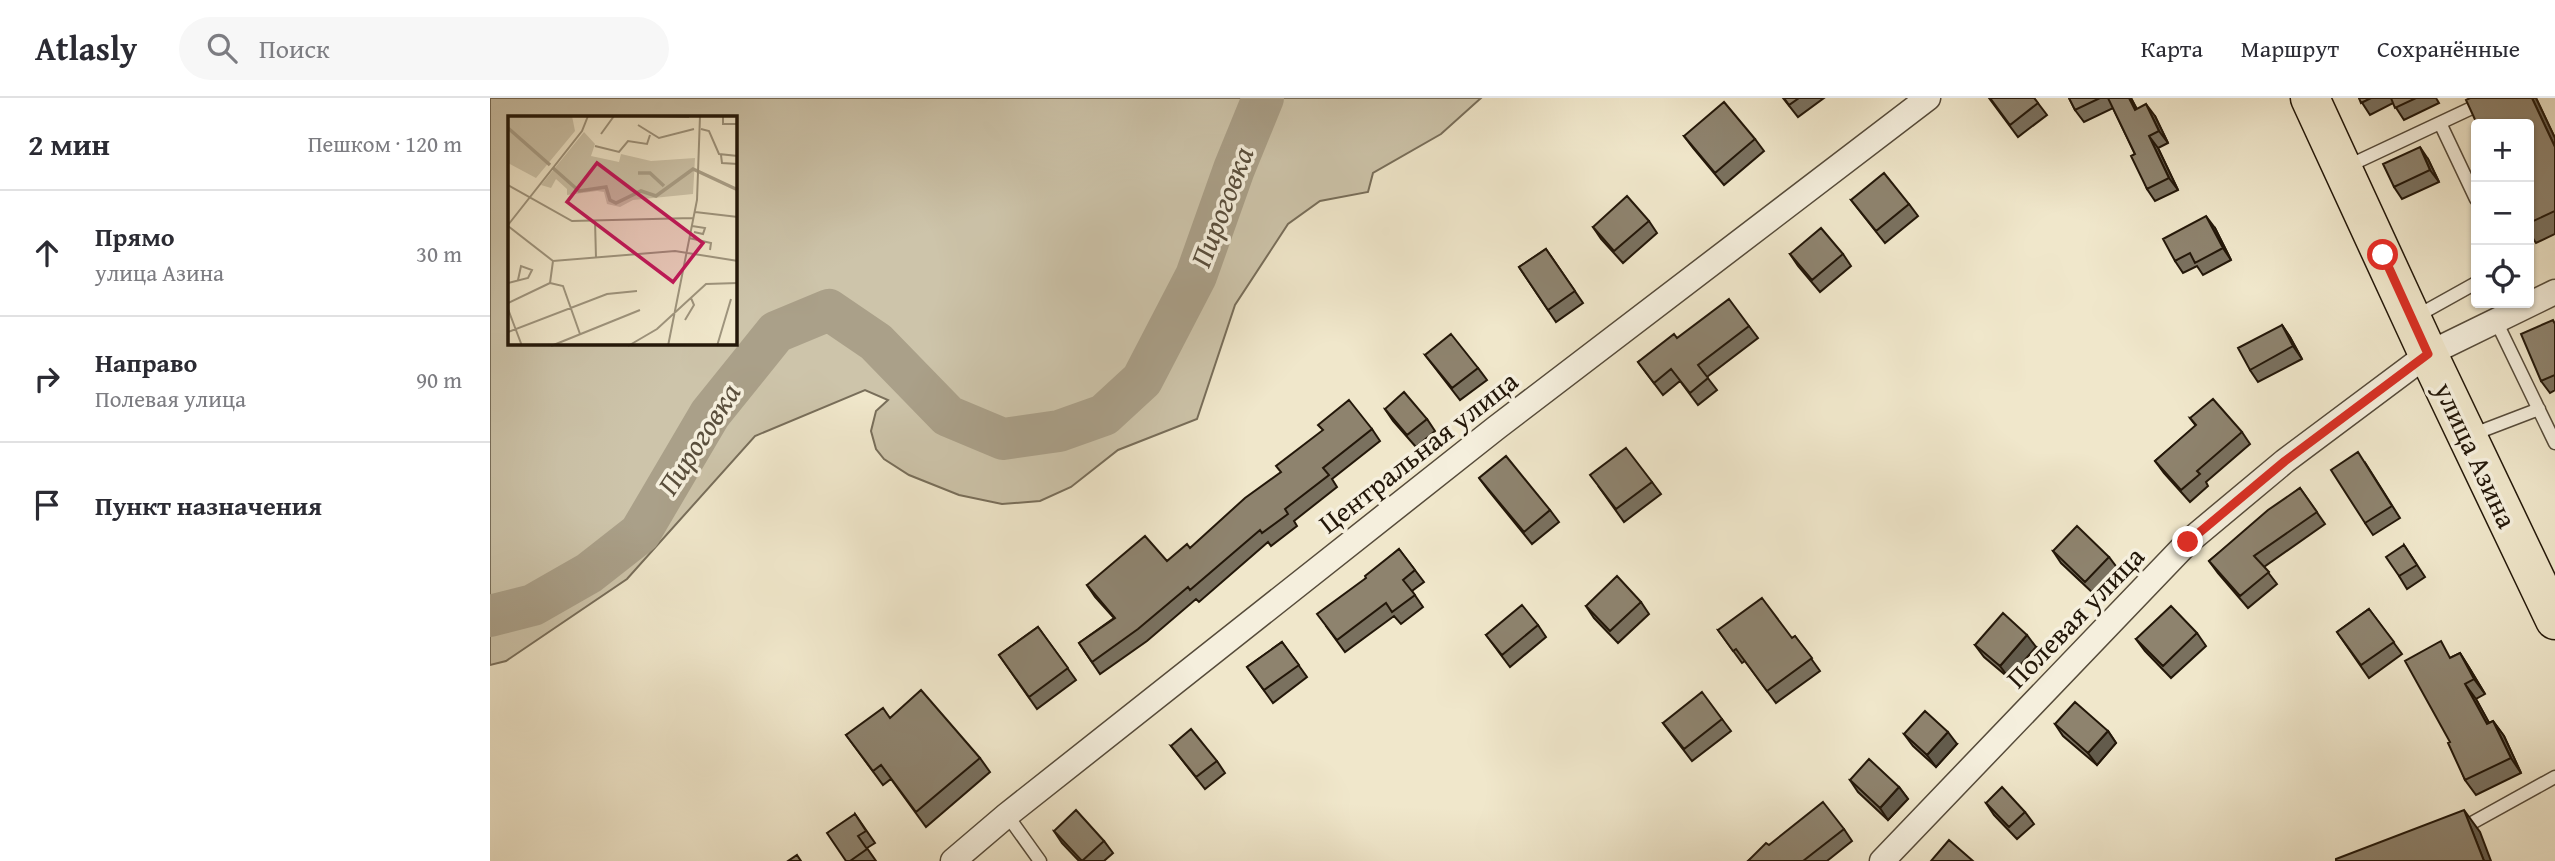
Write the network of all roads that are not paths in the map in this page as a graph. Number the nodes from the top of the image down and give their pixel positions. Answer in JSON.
{"nodes":[{"id":1,"x":1928,"y":98,"type":"edge"},
{"id":2,"x":2310,"y":98,"type":"edge"},
{"id":3,"x":2493,"y":98,"type":"edge"},
{"id":4,"x":2440,"y":123,"type":"junction"},
{"id":5,"x":2342,"y":169,"type":"junction"},
{"id":6,"x":2471,"y":188,"type":"edge"},
{"id":7,"x":2471,"y":286,"type":"edge"},
{"id":8,"x":2555,"y":292,"type":"edge"},
{"id":9,"x":2412,"y":319,"type":"junction"},
{"id":10,"x":2496,"y":321,"type":"junction"},
{"id":11,"x":2428,"y":354,"type":"junction"},
{"id":12,"x":2539,"y":409,"type":"junction"},
{"id":13,"x":2468,"y":437,"type":"junction"},
{"id":14,"x":2555,"y":443,"type":"edge"},
{"id":15,"x":2555,"y":620,"type":"edge"},
{"id":16,"x":2555,"y":777,"type":"edge"},
{"id":17,"x":1007,"y":815,"type":"junction"},
{"id":18,"x":2451,"y":834,"type":"edge"},
{"id":19,"x":953,"y":861,"type":"edge"},
{"id":20,"x":1040,"y":861,"type":"edge"},
{"id":21,"x":1882,"y":861,"type":"edge"}],
"edges":[{"from":1,"to":17,"type":"street","name":"Центральная улица"},
{"from":2,"to":5,"type":"main road","name":"улица Азина"},
{"from":3,"to":4,"type":"lane"},
{"from":4,"to":5,"type":"lane"},
{"from":4,"to":6,"type":"lane"},
{"from":5,"to":9,"type":"main road","name":"улица Азина"},
{"from":7,"to":9,"type":"lane"},
{"from":8,"to":10,"type":"street","name":"Полевая улица"},
{"from":9,"to":11,"type":"main road","name":"улица Азина"},
{"from":10,"to":11,"type":"street","name":"Полевая улица"},
{"from":10,"to":12,"type":"lane"},
{"from":11,"to":13,"type":"main road","name":"улица Азина"},
{"from":11,"to":21,"type":"street","name":"Полевая улица"},
{"from":12,"to":13,"type":"lane"},
{"from":12,"to":14,"type":"lane"},
{"from":13,"to":15,"type":"main road","name":"улица Азина"},
{"from":16,"to":18,"type":"lane"},
{"from":17,"to":19,"type":"street","name":"Центральная улица"},
{"from":17,"to":20,"type":"lane"}]}
